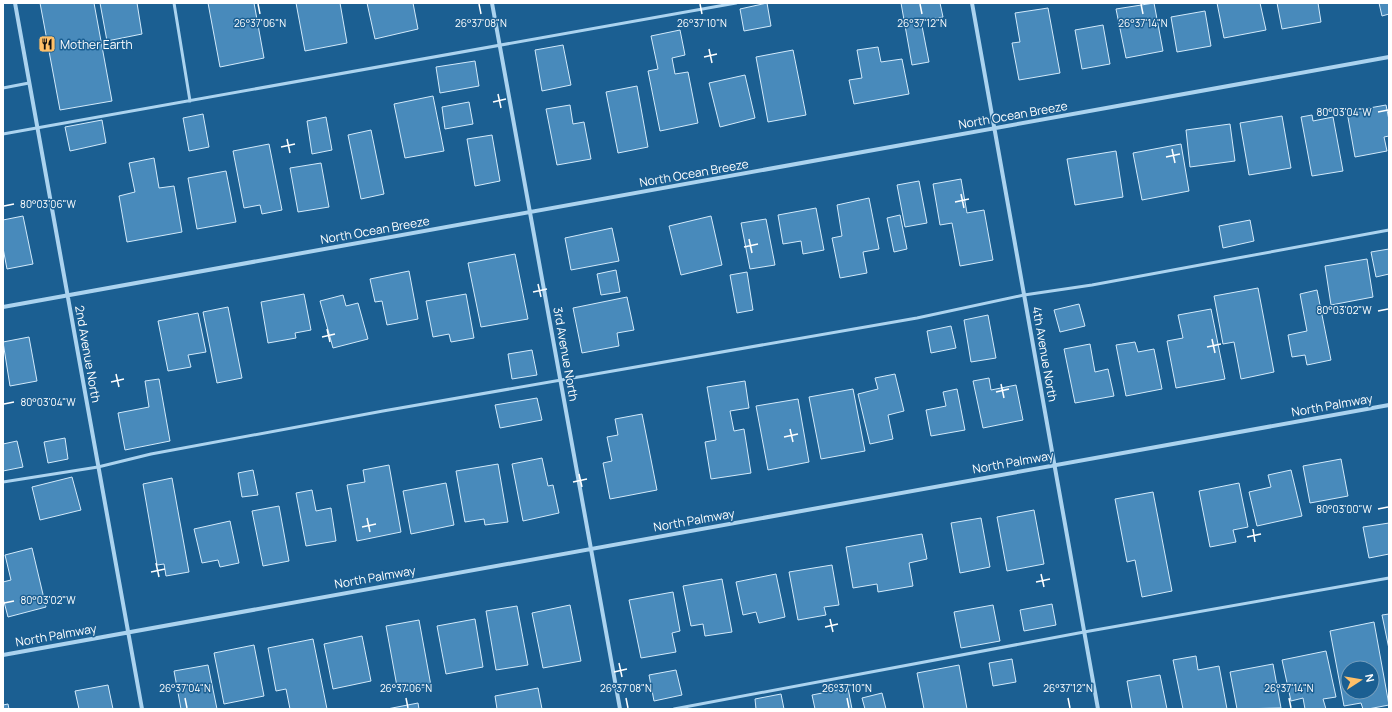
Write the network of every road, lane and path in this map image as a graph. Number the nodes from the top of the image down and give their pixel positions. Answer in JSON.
{"nodes":[{"id":1,"x":15,"y":3,"type":"edge"},
{"id":2,"x":174,"y":3,"type":"edge"},
{"id":3,"x":492,"y":3,"type":"edge"},
{"id":4,"x":736,"y":3,"type":"edge"},
{"id":5,"x":972,"y":3,"type":"edge"},
{"id":6,"x":500,"y":44,"type":"junction"},
{"id":7,"x":1389,"y":57,"type":"edge"},
{"id":8,"x":29,"y":84,"type":"junction"},
{"id":9,"x":3,"y":88,"type":"edge"},
{"id":10,"x":190,"y":101,"type":"junction"},
{"id":11,"x":37,"y":128,"type":"junction"},
{"id":12,"x":994,"y":128,"type":"junction"},
{"id":13,"x":3,"y":134,"type":"edge"},
{"id":14,"x":531,"y":212,"type":"junction"},
{"id":15,"x":1389,"y":230,"type":"edge"},
{"id":16,"x":68,"y":295,"type":"junction"},
{"id":17,"x":1024,"y":295,"type":"junction"},
{"id":18,"x":3,"y":307,"type":"edge"},
{"id":19,"x":561,"y":379,"type":"junction"},
{"id":20,"x":1389,"y":405,"type":"edge"},
{"id":21,"x":1054,"y":465,"type":"junction"},
{"id":22,"x":98,"y":467,"type":"junction"},
{"id":23,"x":3,"y":482,"type":"edge"},
{"id":24,"x":591,"y":549,"type":"junction"},
{"id":25,"x":1389,"y":578,"type":"edge"},
{"id":26,"x":128,"y":632,"type":"junction"},
{"id":27,"x":1084,"y":632,"type":"junction"},
{"id":28,"x":3,"y":654,"type":"edge"},
{"id":29,"x":142,"y":709,"type":"edge"},
{"id":30,"x":620,"y":709,"type":"edge"},
{"id":31,"x":674,"y":709,"type":"edge"},
{"id":32,"x":1098,"y":709,"type":"edge"}],
"edges":[{"from":1,"to":8,"type":"street","name":"2nd Avenue North"},
{"from":2,"to":10,"type":"lane"},
{"from":3,"to":6,"type":"street","name":"3rd Avenue North"},
{"from":4,"to":6,"type":"lane"},
{"from":5,"to":12,"type":"street","name":"4th Avenue North"},
{"from":6,"to":10,"type":"lane"},
{"from":6,"to":14,"type":"street","name":"3rd Avenue North"},
{"from":7,"to":12,"type":"street","name":"North Ocean Breeze"},
{"from":8,"to":9,"type":"lane"},
{"from":8,"to":11,"type":"street","name":"2nd Avenue North"},
{"from":10,"to":11,"type":"lane"},
{"from":11,"to":13,"type":"lane"},
{"from":11,"to":16,"type":"street","name":"2nd Avenue North"},
{"from":12,"to":14,"type":"street","name":"North Ocean Breeze"},
{"from":12,"to":17,"type":"street","name":"4th Avenue North"},
{"from":14,"to":16,"type":"street","name":"North Ocean Breeze"},
{"from":14,"to":19,"type":"street","name":"3rd Avenue North"},
{"from":15,"to":17,"type":"lane"},
{"from":16,"to":18,"type":"street","name":"North Ocean Breeze"},
{"from":16,"to":22,"type":"street","name":"2nd Avenue North"},
{"from":17,"to":19,"type":"lane"},
{"from":17,"to":21,"type":"street","name":"4th Avenue North"},
{"from":19,"to":22,"type":"lane"},
{"from":19,"to":24,"type":"street","name":"3rd Avenue North"},
{"from":20,"to":21,"type":"street","name":"North Palmway"},
{"from":21,"to":24,"type":"street","name":"North Palmway"},
{"from":21,"to":27,"type":"street","name":"4th Avenue North"},
{"from":22,"to":23,"type":"lane"},
{"from":22,"to":26,"type":"street","name":"2nd Avenue North"},
{"from":24,"to":26,"type":"street","name":"North Palmway"},
{"from":24,"to":30,"type":"street","name":"3rd Avenue North"},
{"from":25,"to":27,"type":"lane"},
{"from":26,"to":28,"type":"street","name":"North Palmway"},
{"from":26,"to":29,"type":"street","name":"2nd Avenue North"},
{"from":27,"to":31,"type":"lane"},
{"from":27,"to":32,"type":"street","name":"4th Avenue North"}]}
